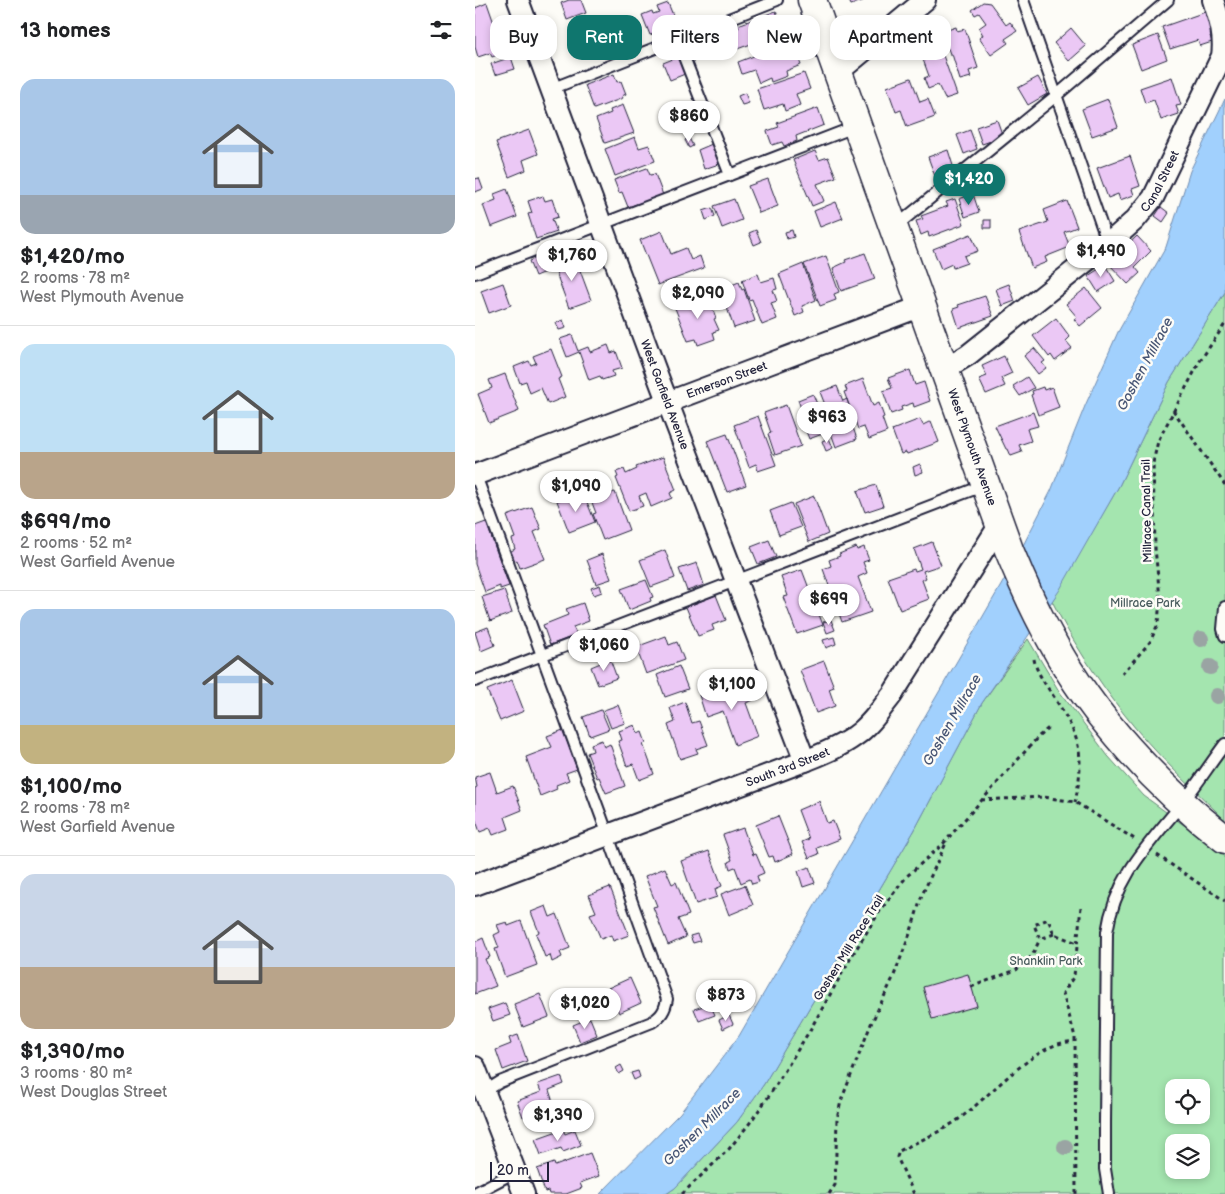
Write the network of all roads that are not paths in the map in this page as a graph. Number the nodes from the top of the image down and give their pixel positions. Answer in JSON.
{"nodes":[{"id":1,"x":518,"y":0,"type":"edge"},
{"id":2,"x":777,"y":0,"type":"edge"},
{"id":3,"x":811,"y":0,"type":"edge"},
{"id":4,"x":925,"y":0,"type":"edge"},
{"id":5,"x":1023,"y":0,"type":"edge"},
{"id":6,"x":1168,"y":0,"type":"edge"},
{"id":7,"x":1213,"y":0,"type":"edge"},
{"id":8,"x":738,"y":15,"type":"edge"},
{"id":9,"x":652,"y":49,"type":"edge"},
{"id":10,"x":685,"y":60,"type":"edge"},
{"id":11,"x":837,"y":73,"type":"junction"},
{"id":12,"x":551,"y":89,"type":"junction"},
{"id":13,"x":1057,"y":95,"type":"junction"},
{"id":14,"x":857,"y":126,"type":"junction"},
{"id":15,"x":730,"y":175,"type":"junction"},
{"id":16,"x":602,"y":225,"type":"junction"},
{"id":17,"x":893,"y":228,"type":"junction"},
{"id":18,"x":1108,"y":244,"type":"junction"},
{"id":19,"x":475,"y":273,"type":"edge"},
{"id":20,"x":922,"y":306,"type":"junction"},
{"id":21,"x":945,"y":369,"type":"junction"},
{"id":22,"x":668,"y":402,"type":"junction"},
{"id":23,"x":475,"y":475,"type":"edge"},
{"id":24,"x":986,"y":485,"type":"junction"},
{"id":25,"x":1000,"y":524,"type":"junction"},
{"id":26,"x":736,"y":580,"type":"junction"},
{"id":27,"x":1225,"y":607,"type":"edge"},
{"id":28,"x":1225,"y":636,"type":"edge"},
{"id":29,"x":543,"y":656,"type":"junction"},
{"id":30,"x":475,"y":681,"type":"edge"},
{"id":31,"x":1225,"y":744,"type":"edge"},
{"id":32,"x":805,"y":761,"type":"junction"},
{"id":33,"x":1182,"y":804,"type":"junction"},
{"id":34,"x":608,"y":834,"type":"junction"},
{"id":35,"x":1225,"y":839,"type":"edge"},
{"id":36,"x":475,"y":885,"type":"edge"},
{"id":37,"x":475,"y":1067,"type":"edge"},
{"id":38,"x":480,"y":1096,"type":"edge"},
{"id":39,"x":515,"y":1172,"type":"junction"},
{"id":40,"x":475,"y":1193,"type":"edge"},
{"id":41,"x":524,"y":1194,"type":"edge"},
{"id":42,"x":1109,"y":1194,"type":"edge"}],
"edges":[{"from":1,"to":12,"type":"street","name":"West Garfield Avenue"},
{"from":2,"to":8,"type":"lane"},
{"from":3,"to":11,"type":"main road","name":"West Plymouth Avenue"},
{"from":4,"to":11,"type":"street"},
{"from":5,"to":13,"type":"lane"},
{"from":6,"to":13,"type":"lane"},
{"from":7,"to":18,"type":"street","name":"Canal Street"},
{"from":9,"to":12,"type":"lane"},
{"from":10,"to":15,"type":"lane"},
{"from":11,"to":14,"type":"main road","name":"West Plymouth Avenue"},
{"from":12,"to":16,"type":"street","name":"West Garfield Avenue"},
{"from":13,"to":17,"type":"lane"},
{"from":13,"to":18,"type":"lane"},
{"from":14,"to":15,"type":"lane"},
{"from":14,"to":17,"type":"main road","name":"West Plymouth Avenue"},
{"from":15,"to":16,"type":"lane"},
{"from":16,"to":19,"type":"lane"},
{"from":16,"to":22,"type":"street","name":"West Garfield Avenue"},
{"from":17,"to":20,"type":"main road","name":"West Plymouth Avenue"},
{"from":18,"to":21,"type":"street","name":"Canal Street"},
{"from":20,"to":21,"type":"main road","name":"West Plymouth Avenue"},
{"from":20,"to":22,"type":"street","name":"Emerson Street"},
{"from":21,"to":24,"type":"main road","name":"West Plymouth Avenue"},
{"from":22,"to":23,"type":"street","name":"Emerson Street"},
{"from":22,"to":26,"type":"street","name":"West Garfield Avenue"},
{"from":23,"to":29,"type":"lane"},
{"from":24,"to":25,"type":"main road","name":"West Plymouth Avenue"},
{"from":24,"to":26,"type":"lane"},
{"from":25,"to":32,"type":"street","name":"South 3rd Street"},
{"from":25,"to":33,"type":"main road","name":"West Plymouth Avenue"},
{"from":26,"to":29,"type":"lane"},
{"from":26,"to":32,"type":"street","name":"West Garfield Avenue"},
{"from":27,"to":28,"type":"lane"},
{"from":29,"to":30,"type":"lane"},
{"from":29,"to":34,"type":"lane"},
{"from":31,"to":33,"type":"lane"},
{"from":32,"to":34,"type":"street","name":"South 3rd Street"},
{"from":33,"to":35,"type":"main road","name":"West Plymouth Avenue"},
{"from":33,"to":42,"type":"lane"},
{"from":34,"to":36,"type":"street","name":"South 3rd Street"},
{"from":34,"to":38,"type":"lane"},
{"from":37,"to":38,"type":"street"},
{"from":38,"to":39,"type":"street"},
{"from":39,"to":40,"type":"lane"},
{"from":39,"to":41,"type":"street"}]}
